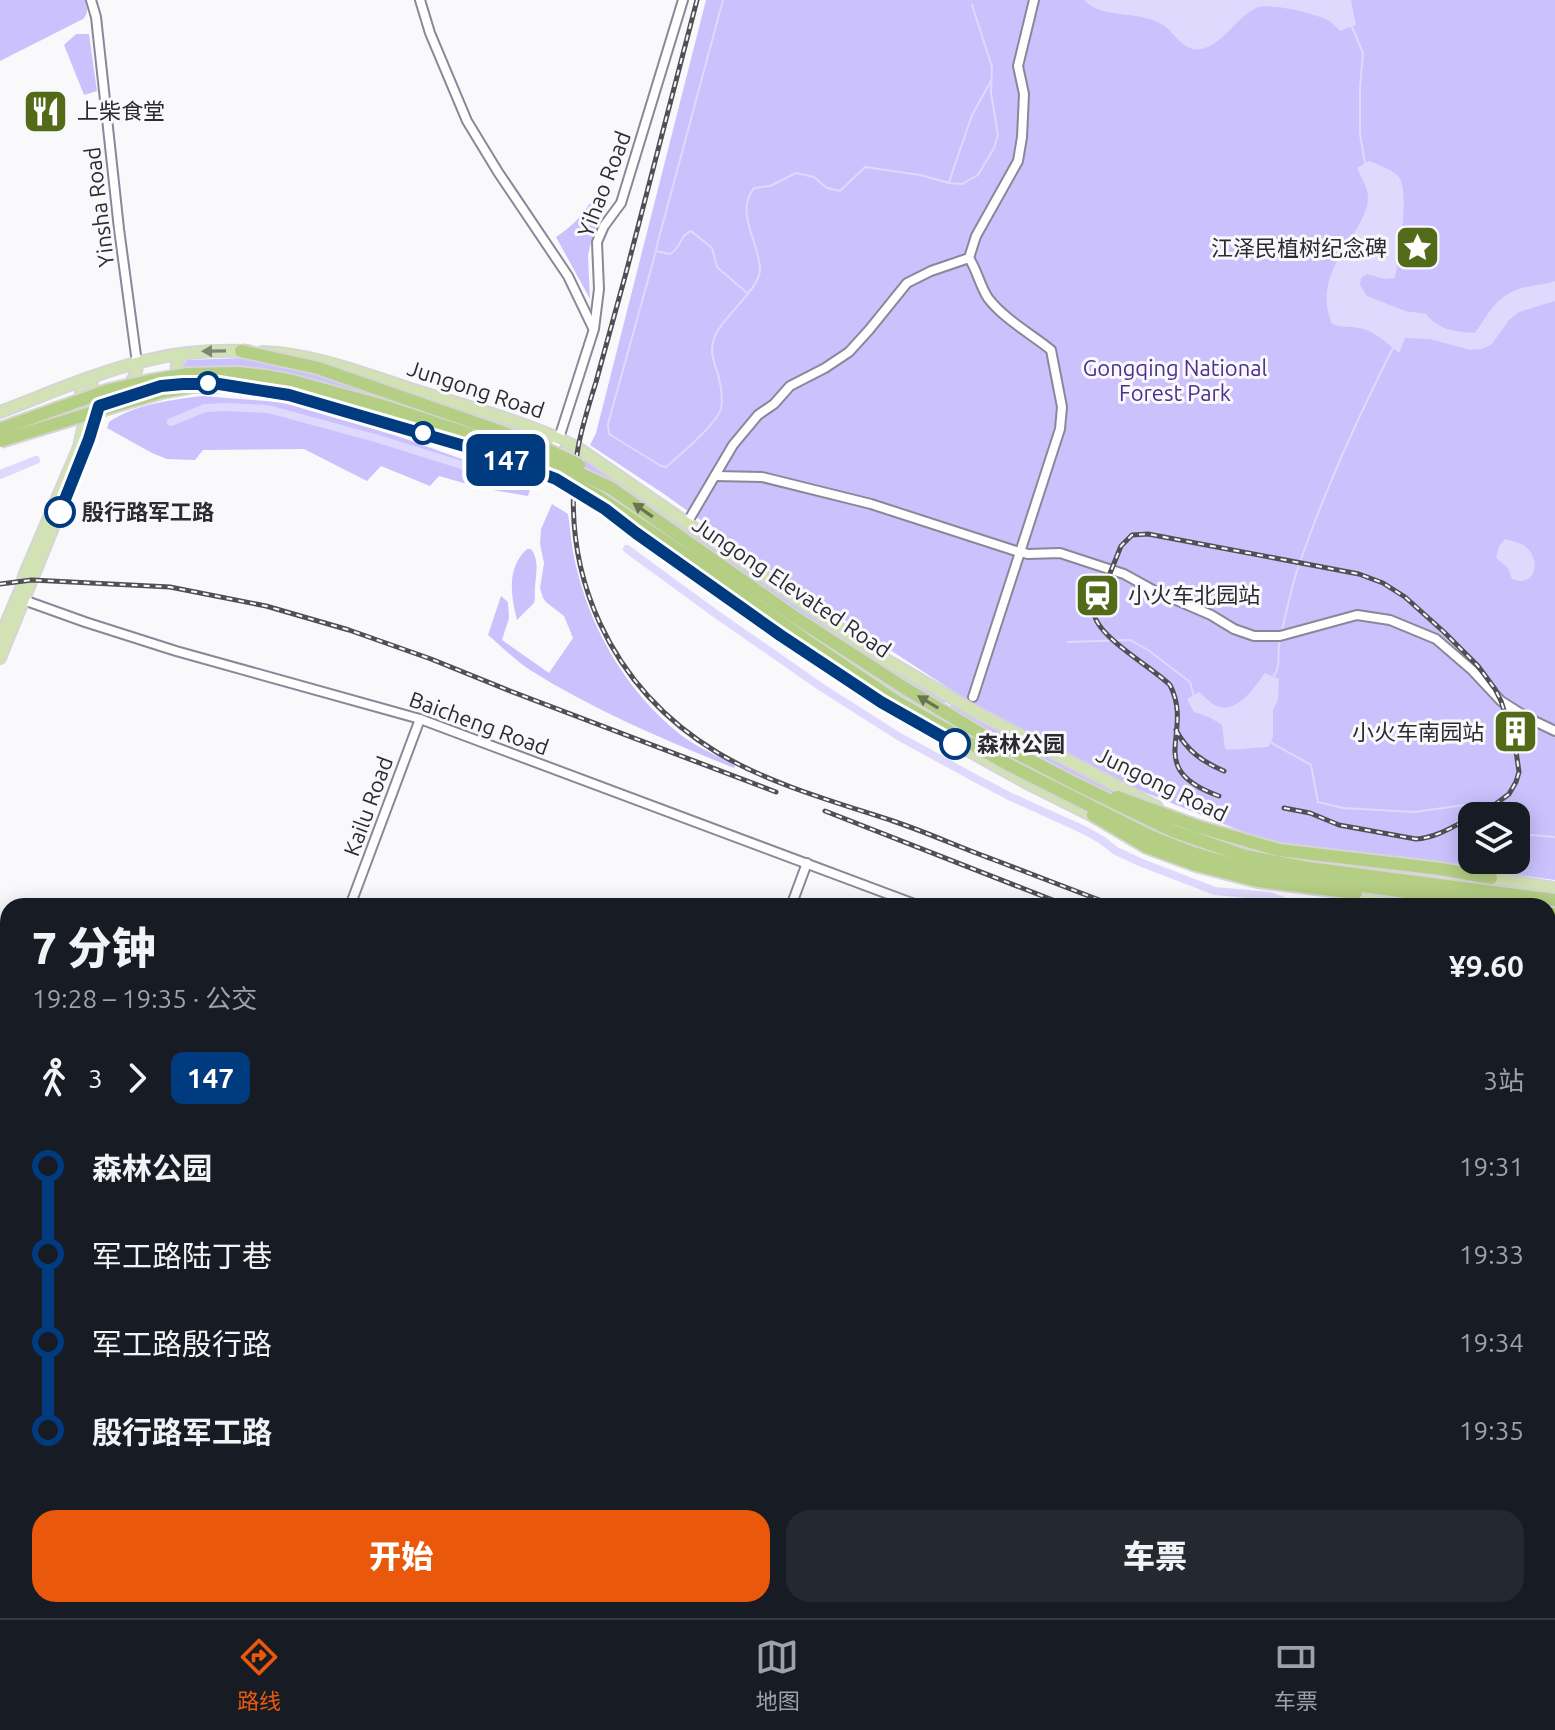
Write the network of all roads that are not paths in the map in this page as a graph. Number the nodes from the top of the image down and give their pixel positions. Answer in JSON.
{"nodes":[{"id":1,"x":91,"y":0,"type":"edge"},
{"id":2,"x":420,"y":0,"type":"edge"},
{"id":3,"x":683,"y":0,"type":"edge"},
{"id":4,"x":1034,"y":0,"type":"edge"},
{"id":5,"x":969,"y":258,"type":"junction"},
{"id":6,"x":594,"y":329,"type":"junction"},
{"id":7,"x":241,"y":351,"type":"junction"},
{"id":8,"x":183,"y":354,"type":"junction"},
{"id":9,"x":137,"y":363,"type":"junction"},
{"id":10,"x":90,"y":379,"type":"junction"},
{"id":11,"x":78,"y":382,"type":"junction"},
{"id":12,"x":183,"y":384,"type":"junction"},
{"id":13,"x":27,"y":402,"type":"junction"},
{"id":14,"x":99,"y":406,"type":"junction"},
{"id":15,"x":87,"y":410,"type":"junction"},
{"id":16,"x":0,"y":412,"type":"edge"},
{"id":17,"x":0,"y":429,"type":"edge"},
{"id":18,"x":40,"y":429,"type":"junction"},
{"id":19,"x":559,"y":438,"type":"junction"},
{"id":20,"x":0,"y":444,"type":"edge"},
{"id":21,"x":543,"y":474,"type":"junction"},
{"id":22,"x":715,"y":476,"type":"junction"},
{"id":23,"x":611,"y":488,"type":"junction"},
{"id":24,"x":687,"y":523,"type":"junction"},
{"id":25,"x":1021,"y":552,"type":"junction"},
{"id":26,"x":21,"y":599,"type":"junction"},
{"id":27,"x":0,"y":638,"type":"edge"},
{"id":28,"x":0,"y":658,"type":"edge"},
{"id":29,"x":973,"y":697,"type":"dead end"},
{"id":30,"x":420,"y":719,"type":"junction"},
{"id":31,"x":1555,"y":731,"type":"edge"},
{"id":32,"x":1040,"y":781,"type":"junction"},
{"id":33,"x":1074,"y":783,"type":"junction"},
{"id":34,"x":807,"y":863,"type":"junction"},
{"id":35,"x":1491,"y":878,"type":"junction"},
{"id":36,"x":1555,"y":888,"type":"edge"},
{"id":37,"x":353,"y":898,"type":"edge"},
{"id":38,"x":794,"y":898,"type":"edge"},
{"id":39,"x":899,"y":898,"type":"edge"},
{"id":40,"x":1385,"y":898,"type":"edge"},
{"id":41,"x":1416,"y":898,"type":"edge"},
{"id":42,"x":1449,"y":898,"type":"edge"},
{"id":43,"x":1540,"y":898,"type":"edge"}],
"edges":[{"from":1,"to":9,"type":"street","name":"Yinsha Road"},
{"from":2,"to":6,"type":"street"},
{"from":3,"to":6,"type":"street","name":"Yihao Road"},
{"from":4,"to":5,"type":"street"},
{"from":5,"to":22,"type":"street"},
{"from":5,"to":25,"type":"street"},
{"from":6,"to":19,"type":"street","name":"Yihao Road"},
{"from":7,"to":8,"type":"main road","name":"Jungong Road","one_way":true},
{"from":7,"to":19,"type":"main road","name":"Jungong Road"},
{"from":7,"to":23,"type":"highway","bridge":true},
{"from":8,"to":9,"type":"main road","name":"Jungong Road"},
{"from":8,"to":12,"type":"main road"},
{"from":9,"to":10,"type":"main road","name":"Jungong Road"},
{"from":9,"to":14,"type":"main road"},
{"from":10,"to":11,"type":"main road","name":"Jungong Road"},
{"from":10,"to":14,"type":"main road"},
{"from":11,"to":13,"type":"main road","name":"Jungong Road"},
{"from":11,"to":15,"type":"main road"},
{"from":12,"to":14,"type":"main road"},
{"from":12,"to":21,"type":"main road"},
{"from":13,"to":16,"type":"main road","name":"Jungong Road"},
{"from":13,"to":18,"type":"main road"},
{"from":14,"to":15,"type":"main road"},
{"from":14,"to":26,"type":"main road"},
{"from":15,"to":18,"type":"main road"},
{"from":15,"to":26,"type":"main road"},
{"from":17,"to":23,"type":"highway","name":"Jungong Elevated Road","bridge":true},
{"from":18,"to":20,"type":"main road"},
{"from":19,"to":21,"type":"street","name":"Yihao Road"},
{"from":19,"to":24,"type":"main road","name":"Jungong Road"},
{"from":20,"to":32,"type":"highway","name":"Jungong Elevated Road","bridge":true},
{"from":21,"to":40,"type":"main road"},
{"from":22,"to":24,"type":"street"},
{"from":22,"to":25,"type":"street"},
{"from":33,"to":23,"type":"highway","name":"Jungong Elevated Road","one_way":true,"bridge":true},
{"from":24,"to":35,"type":"main road","name":"Jungong Road"},
{"from":25,"to":29,"type":"street"},
{"from":25,"to":31,"type":"street"},
{"from":26,"to":27,"type":"main road"},
{"from":26,"to":28,"type":"main road"},
{"from":26,"to":30,"type":"street","name":"Baicheng Road"},
{"from":30,"to":34,"type":"street","name":"Baicheng Road"},
{"from":30,"to":37,"type":"street","name":"Kailu Road"},
{"from":32,"to":41,"type":"highway","bridge":true},
{"from":32,"to":42,"type":"highway","name":"Jungong Elevated Road","bridge":true},
{"from":33,"to":35,"type":"highway","bridge":true},
{"from":33,"to":43,"type":"highway","name":"Jungong Elevated Road","bridge":true},
{"from":34,"to":38,"type":"street"},
{"from":34,"to":39,"type":"street","name":"Baicheng Road"},
{"from":35,"to":36,"type":"main road","name":"Jungong Road"}]}
